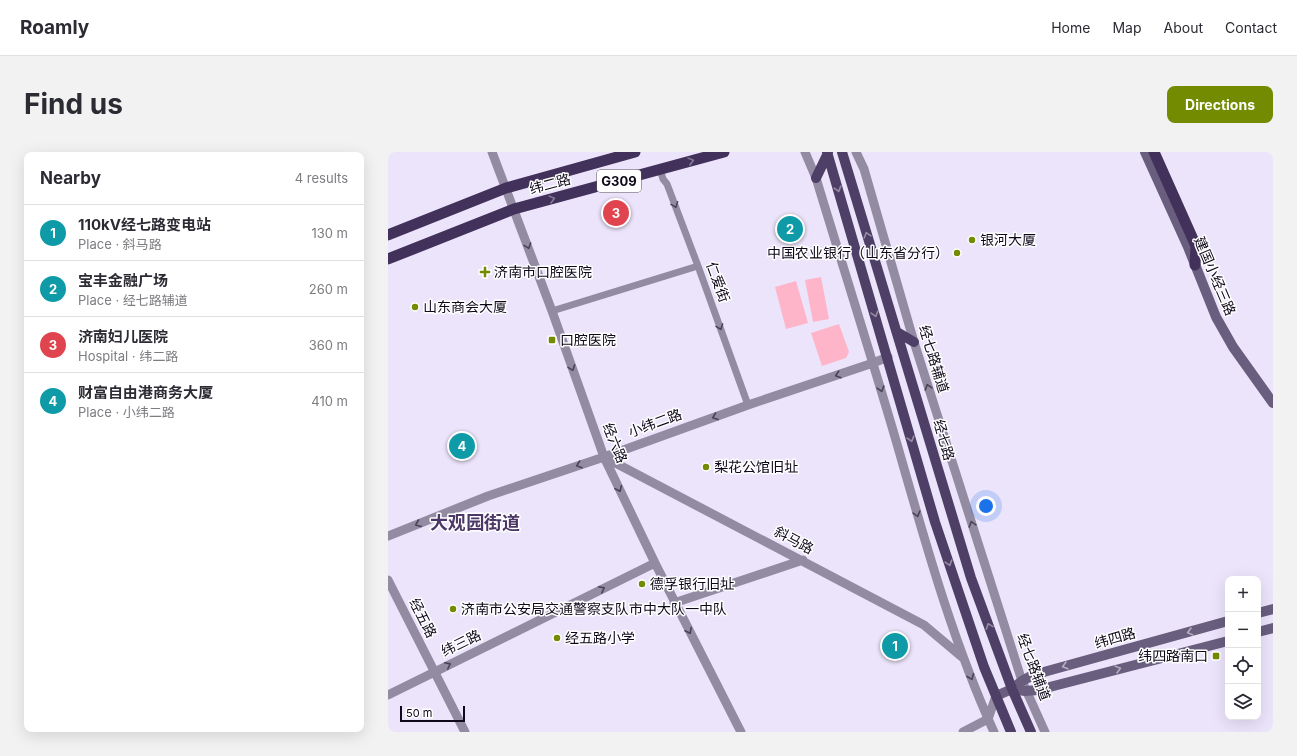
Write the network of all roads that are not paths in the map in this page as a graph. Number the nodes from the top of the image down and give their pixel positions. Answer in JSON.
{"nodes":[{"id":1,"x":492,"y":152,"type":"edge"},
{"id":2,"x":635,"y":152,"type":"edge"},
{"id":3,"x":724,"y":152,"type":"edge"},
{"id":4,"x":805,"y":152,"type":"edge"},
{"id":5,"x":842,"y":152,"type":"edge"},
{"id":6,"x":856,"y":152,"type":"edge"},
{"id":7,"x":1146,"y":152,"type":"edge"},
{"id":8,"x":1154,"y":152,"type":"edge"},
{"id":9,"x":827,"y":153,"type":"edge"},
{"id":10,"x":660,"y":170,"type":"junction"},
{"id":11,"x":816,"y":178,"type":"junction"},
{"id":12,"x":506,"y":188,"type":"junction"},
{"id":13,"x":514,"y":209,"type":"junction"},
{"id":14,"x":1186,"y":233,"type":"junction"},
{"id":15,"x":388,"y":234,"type":"edge"},
{"id":16,"x":388,"y":259,"type":"edge"},
{"id":17,"x":1195,"y":265,"type":"joint"},
{"id":18,"x":698,"y":266,"type":"junction"},
{"id":19,"x":552,"y":311,"type":"junction"},
{"id":20,"x":897,"y":332,"type":"junction"},
{"id":21,"x":914,"y":342,"type":"junction"},
{"id":22,"x":888,"y":357,"type":"junction"},
{"id":23,"x":873,"y":363,"type":"junction"},
{"id":24,"x":1273,"y":403,"type":"edge"},
{"id":25,"x":748,"y":405,"type":"junction"},
{"id":26,"x":604,"y":457,"type":"junction"},
{"id":27,"x":388,"y":536,"type":"edge"},
{"id":28,"x":803,"y":560,"type":"junction"},
{"id":29,"x":655,"y":563,"type":"junction"},
{"id":30,"x":388,"y":580,"type":"edge"},
{"id":31,"x":674,"y":602,"type":"junction"},
{"id":32,"x":1273,"y":609,"type":"edge"},
{"id":33,"x":1261,"y":612,"type":"edge"},
{"id":34,"x":1225,"y":622,"type":"edge"},
{"id":35,"x":1273,"y":628,"type":"edge"},
{"id":36,"x":1261,"y":631,"type":"edge"},
{"id":37,"x":1225,"y":642,"type":"edge"},
{"id":38,"x":963,"y":658,"type":"junction"},
{"id":39,"x":434,"y":671,"type":"junction"},
{"id":40,"x":1023,"y":686,"type":"junction"},
{"id":41,"x":1012,"y":689,"type":"junction"},
{"id":42,"x":388,"y":695,"type":"edge"},
{"id":43,"x":996,"y":696,"type":"junction"},
{"id":44,"x":988,"y":719,"type":"junction"},
{"id":45,"x":465,"y":732,"type":"edge"},
{"id":46,"x":741,"y":732,"type":"edge"},
{"id":47,"x":963,"y":732,"type":"edge"},
{"id":48,"x":994,"y":732,"type":"edge"},
{"id":49,"x":1012,"y":732,"type":"edge"},
{"id":50,"x":1031,"y":732,"type":"edge"},
{"id":51,"x":1045,"y":732,"type":"edge"}],
"edges":[{"from":1,"to":12,"type":"street","name":"经六路"},
{"from":2,"to":12,"type":"highway","name":"纬二路","number":"G309"},
{"from":10,"to":3,"type":"highway","name":"纬二路","number":"G309","one_way":true},
{"from":4,"to":11,"type":"street"},
{"from":20,"to":5,"type":"main road","name":"经七路","one_way":true},
{"from":6,"to":21,"type":"street","name":"经七路辅道"},
{"from":7,"to":14,"type":"main road","name":"建国小经三路"},
{"from":8,"to":14,"type":"highway"},
{"from":9,"to":11,"type":"main road"},
{"from":9,"to":22,"type":"main road","one_way":true},
{"from":13,"to":10,"type":"highway","name":"纬二路","number":"G309","one_way":true},
{"from":10,"to":18,"type":"street","name":"仁爱街","one_way":true},
{"from":11,"to":23,"type":"street"},
{"from":12,"to":13,"type":"street","name":"经六路"},
{"from":12,"to":15,"type":"highway","name":"纬二路","number":"G309"},
{"from":13,"to":16,"type":"highway","name":"纬二路","number":"G309"},
{"from":13,"to":19,"type":"street","name":"经六路","one_way":true},
{"from":14,"to":17,"type":"highway"},
{"from":17,"to":24,"type":"main road","name":"建国小经三路"},
{"from":18,"to":19,"type":"street"},
{"from":18,"to":25,"type":"street","name":"仁爱街","one_way":true},
{"from":19,"to":26,"type":"street","name":"经六路","one_way":true},
{"from":20,"to":21,"type":"main road"},
{"from":41,"to":20,"type":"main road","name":"经七路","one_way":true},
{"from":40,"to":21,"type":"street","name":"经七路辅道","one_way":true},
{"from":22,"to":23,"type":"street","name":"小纬二路"},
{"from":22,"to":43,"type":"main road","one_way":true},
{"from":23,"to":25,"type":"street","name":"小纬二路","one_way":true},
{"from":23,"to":38,"type":"street","one_way":true},
{"from":25,"to":26,"type":"street","name":"小纬二路","one_way":true},
{"from":26,"to":27,"type":"street","name":"小纬二路","one_way":true},
{"from":26,"to":28,"type":"street","name":"斜马路"},
{"from":26,"to":29,"type":"street","name":"经六路","one_way":true},
{"from":28,"to":31,"type":"street"},
{"from":28,"to":38,"type":"street","name":"斜马路"},
{"from":29,"to":31,"type":"street","name":"经六路"},
{"from":39,"to":29,"type":"street","name":"纬三路","one_way":true},
{"from":30,"to":39,"type":"street","name":"经五路"},
{"from":31,"to":46,"type":"street","name":"经六路","one_way":true},
{"from":32,"to":33,"type":"main road"},
{"from":34,"to":40,"type":"main road","name":"纬四路","one_way":true},
{"from":35,"to":36,"type":"main road"},
{"from":40,"to":37,"type":"main road","one_way":true},
{"from":38,"to":44,"type":"street","one_way":true},
{"from":39,"to":42,"type":"street","name":"纬三路"},
{"from":39,"to":45,"type":"street","name":"经五路"},
{"from":40,"to":41,"type":"main road","name":"纬四路"},
{"from":40,"to":51,"type":"street","name":"经七路辅道"},
{"from":41,"to":43,"type":"main road","name":"纬四路"},
{"from":41,"to":50,"type":"main road","name":"经七路"},
{"from":43,"to":44,"type":"street"},
{"from":43,"to":49,"type":"main road"},
{"from":44,"to":47,"type":"street"},
{"from":44,"to":48,"type":"street"}]}
